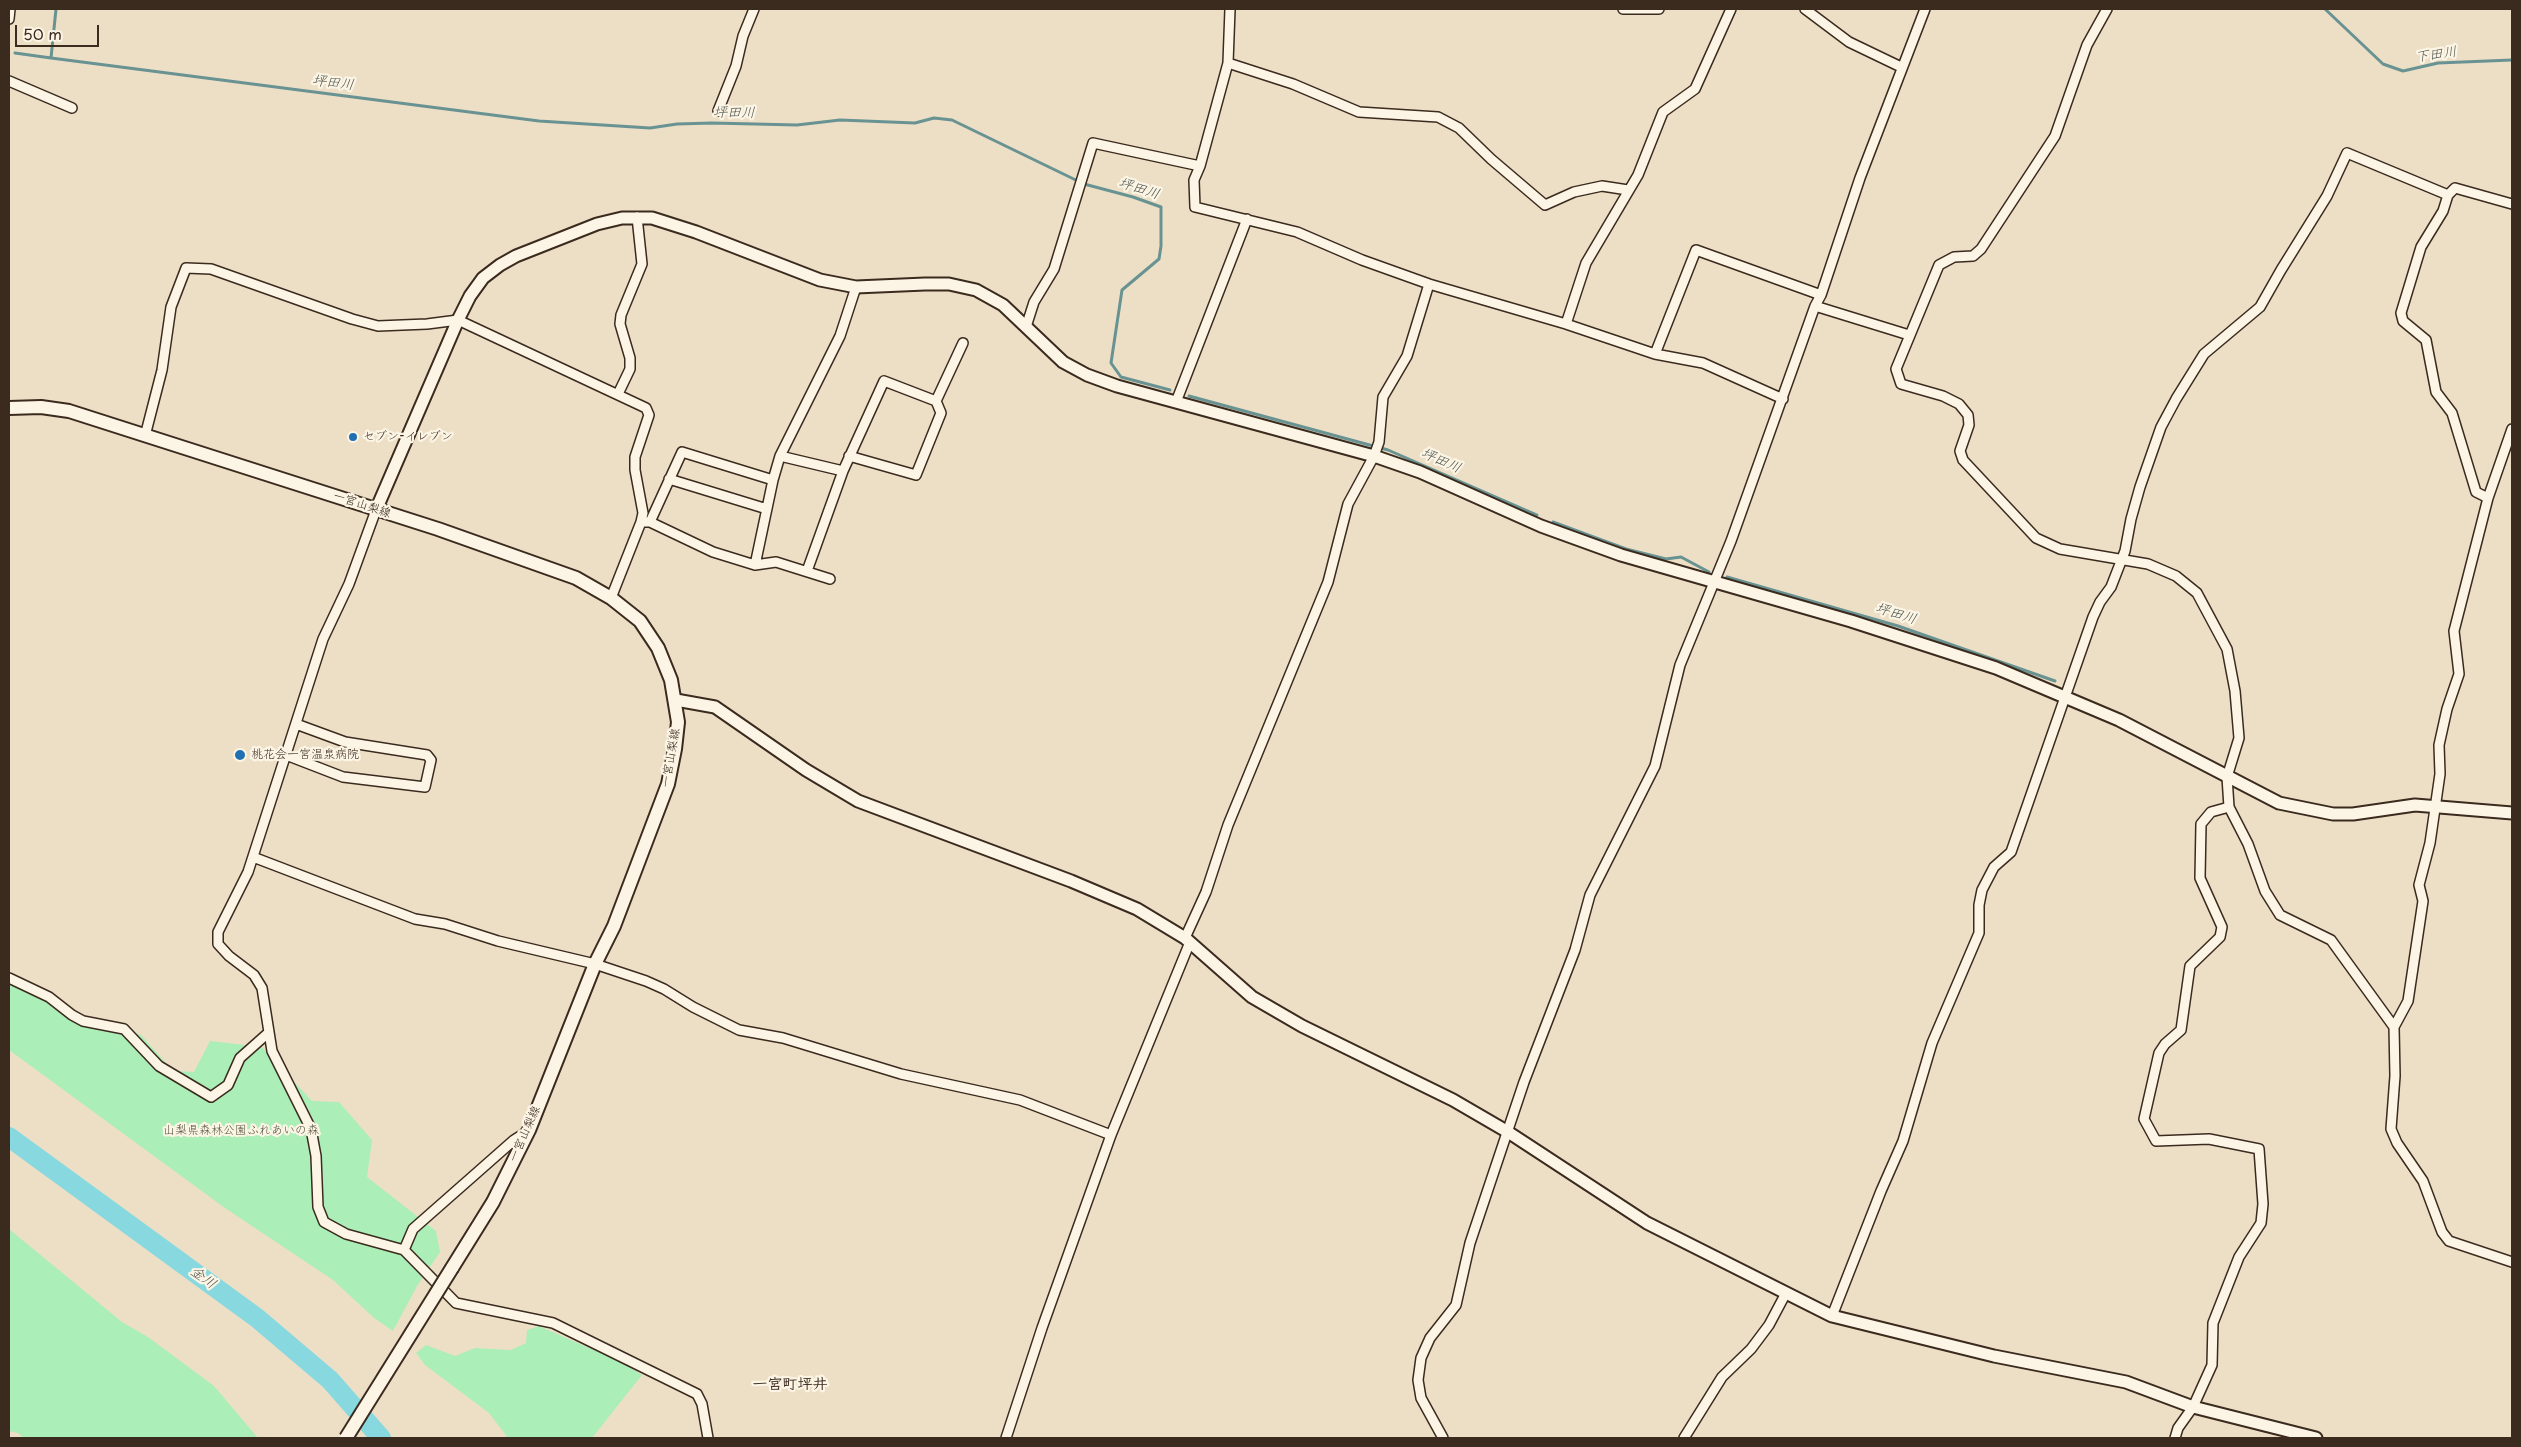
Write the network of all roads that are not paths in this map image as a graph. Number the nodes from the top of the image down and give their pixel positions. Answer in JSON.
{"nodes":[{"id":1,"x":10,"y":9,"type":"edge"},
{"id":2,"x":754,"y":9,"type":"edge"},
{"id":3,"x":1230,"y":9,"type":"edge"},
{"id":4,"x":1623,"y":9,"type":"edge"},
{"id":5,"x":1659,"y":9,"type":"edge"},
{"id":6,"x":1731,"y":9,"type":"edge"},
{"id":7,"x":1805,"y":9,"type":"edge"},
{"id":8,"x":1925,"y":9,"type":"edge"},
{"id":9,"x":2107,"y":9,"type":"edge"},
{"id":10,"x":9,"y":19,"type":"edge"},
{"id":11,"x":1228,"y":63,"type":"junction"},
{"id":12,"x":1901,"y":67,"type":"junction"},
{"id":13,"x":9,"y":81,"type":"edge"},
{"id":14,"x":72,"y":108,"type":"dead end"},
{"id":15,"x":718,"y":111,"type":"dead end"},
{"id":16,"x":1200,"y":166,"type":"junction"},
{"id":17,"x":1628,"y":190,"type":"junction"},
{"id":18,"x":2448,"y":195,"type":"junction"},
{"id":19,"x":2512,"y":204,"type":"edge"},
{"id":20,"x":638,"y":217,"type":"junction"},
{"id":21,"x":1247,"y":219,"type":"junction"},
{"id":22,"x":1429,"y":284,"type":"junction"},
{"id":23,"x":856,"y":286,"type":"junction"},
{"id":24,"x":1821,"y":295,"type":"junction"},
{"id":25,"x":1815,"y":306,"type":"junction"},
{"id":26,"x":458,"y":320,"type":"junction"},
{"id":27,"x":1566,"y":324,"type":"junction"},
{"id":28,"x":1026,"y":327,"type":"junction"},
{"id":29,"x":1909,"y":335,"type":"junction"},
{"id":30,"x":963,"y":343,"type":"dead end"},
{"id":31,"x":1655,"y":354,"type":"junction"},
{"id":32,"x":618,"y":394,"type":"junction"},
{"id":33,"x":1783,"y":399,"type":"junction"},
{"id":34,"x":936,"y":401,"type":"junction"},
{"id":35,"x":1176,"y":402,"type":"junction"},
{"id":36,"x":9,"y":408,"type":"edge"},
{"id":37,"x":2512,"y":429,"type":"edge"},
{"id":38,"x":146,"y":436,"type":"junction"},
{"id":39,"x":1376,"y":450,"type":"junction"},
{"id":40,"x":780,"y":456,"type":"junction"},
{"id":41,"x":850,"y":456,"type":"junction"},
{"id":42,"x":843,"y":471,"type":"junction"},
{"id":43,"x":669,"y":479,"type":"junction"},
{"id":44,"x":773,"y":480,"type":"junction"},
{"id":45,"x":2488,"y":498,"type":"junction"},
{"id":46,"x":767,"y":509,"type":"junction"},
{"id":47,"x":376,"y":510,"type":"junction"},
{"id":48,"x":645,"y":522,"type":"junction"},
{"id":49,"x":2122,"y":561,"type":"junction"},
{"id":50,"x":755,"y":565,"type":"junction"},
{"id":51,"x":807,"y":571,"type":"junction"},
{"id":52,"x":830,"y":579,"type":"dead end"},
{"id":53,"x":1714,"y":581,"type":"junction"},
{"id":54,"x":611,"y":598,"type":"junction"},
{"id":55,"x":2066,"y":697,"type":"junction"},
{"id":56,"x":676,"y":700,"type":"junction"},
{"id":57,"x":296,"y":724,"type":"junction"},
{"id":58,"x":286,"y":755,"type":"junction"},
{"id":59,"x":2227,"y":778,"type":"junction"},
{"id":60,"x":2436,"y":805,"type":"junction"},
{"id":61,"x":2229,"y":807,"type":"junction"},
{"id":62,"x":2512,"y":812,"type":"edge"},
{"id":63,"x":253,"y":857,"type":"junction"},
{"id":64,"x":1187,"y":940,"type":"junction"},
{"id":65,"x":595,"y":964,"type":"junction"},
{"id":66,"x":9,"y":978,"type":"edge"},
{"id":67,"x":2394,"y":1027,"type":"junction"},
{"id":68,"x":268,"y":1034,"type":"junction"},
{"id":69,"x":529,"y":1130,"type":"junction"},
{"id":70,"x":1508,"y":1132,"type":"junction"},
{"id":71,"x":1111,"y":1135,"type":"junction"},
{"id":72,"x":404,"y":1250,"type":"junction"},
{"id":73,"x":2512,"y":1262,"type":"edge"},
{"id":74,"x":1786,"y":1293,"type":"junction"},
{"id":75,"x":1832,"y":1316,"type":"junction"},
{"id":76,"x":2193,"y":1407,"type":"junction"},
{"id":77,"x":346,"y":1438,"type":"edge"},
{"id":78,"x":708,"y":1438,"type":"edge"},
{"id":79,"x":1006,"y":1438,"type":"edge"},
{"id":80,"x":1443,"y":1438,"type":"edge"},
{"id":81,"x":1684,"y":1438,"type":"edge"},
{"id":82,"x":2175,"y":1438,"type":"edge"},
{"id":83,"x":2316,"y":1438,"type":"edge"}],
"edges":[{"from":1,"to":10,"type":"street"},
{"from":2,"to":15,"type":"street"},
{"from":3,"to":11,"type":"street"},
{"from":4,"to":5,"type":"street"},
{"from":6,"to":17,"type":"street"},
{"from":7,"to":12,"type":"street"},
{"from":8,"to":12,"type":"street"},
{"from":9,"to":29,"type":"street"},
{"from":11,"to":16,"type":"street"},
{"from":11,"to":17,"type":"street"},
{"from":12,"to":24,"type":"street"},
{"from":13,"to":14,"type":"street"},
{"from":16,"to":21,"type":"street"},
{"from":16,"to":28,"type":"street"},
{"from":17,"to":27,"type":"street"},
{"from":18,"to":19,"type":"street"},
{"from":18,"to":45,"type":"street"},
{"from":18,"to":49,"type":"street"},
{"from":20,"to":23,"type":"street"},
{"from":20,"to":26,"type":"street"},
{"from":20,"to":32,"type":"street"},
{"from":21,"to":22,"type":"street"},
{"from":21,"to":35,"type":"street"},
{"from":22,"to":27,"type":"street"},
{"from":22,"to":39,"type":"street"},
{"from":23,"to":28,"type":"street"},
{"from":23,"to":40,"type":"street"},
{"from":24,"to":25,"type":"street"},
{"from":24,"to":31,"type":"street"},
{"from":25,"to":29,"type":"street"},
{"from":25,"to":33,"type":"street"},
{"from":26,"to":32,"type":"street"},
{"from":26,"to":38,"type":"street"},
{"from":26,"to":47,"type":"street"},
{"from":27,"to":31,"type":"street"},
{"from":28,"to":35,"type":"street"},
{"from":29,"to":49,"type":"street"},
{"from":30,"to":34,"type":"street"},
{"from":31,"to":33,"type":"street"},
{"from":32,"to":48,"type":"street"},
{"from":33,"to":53,"type":"street"},
{"from":34,"to":41,"type":"street"},
{"from":34,"to":41,"type":"street"},
{"from":35,"to":39,"type":"street"},
{"from":36,"to":38,"type":"main road","name":"一宮山梨線"},
{"from":37,"to":45,"type":"street"},
{"from":38,"to":47,"type":"main road","name":"一宮山梨線"},
{"from":39,"to":53,"type":"street"},
{"from":39,"to":64,"type":"street"},
{"from":40,"to":42,"type":"street"},
{"from":40,"to":44,"type":"street"},
{"from":41,"to":42,"type":"street"},
{"from":42,"to":51,"type":"street"},
{"from":43,"to":44,"type":"street"},
{"from":43,"to":46,"type":"street"},
{"from":43,"to":48,"type":"street"},
{"from":44,"to":46,"type":"street"},
{"from":45,"to":60,"type":"street"},
{"from":46,"to":50,"type":"street"},
{"from":47,"to":54,"type":"main road","name":"一宮山梨線"},
{"from":47,"to":57,"type":"street"},
{"from":48,"to":50,"type":"street"},
{"from":48,"to":54,"type":"street"},
{"from":49,"to":55,"type":"street"},
{"from":49,"to":59,"type":"street"},
{"from":50,"to":51,"type":"street"},
{"from":51,"to":52,"type":"street"},
{"from":53,"to":55,"type":"street"},
{"from":53,"to":70,"type":"street"},
{"from":54,"to":56,"type":"main road","name":"一宮山梨線"},
{"from":55,"to":59,"type":"street"},
{"from":55,"to":75,"type":"street"},
{"from":56,"to":64,"type":"street"},
{"from":56,"to":65,"type":"main road","name":"一宮山梨線"},
{"from":57,"to":58,"type":"street"},
{"from":57,"to":58,"type":"street"},
{"from":58,"to":63,"type":"street"},
{"from":59,"to":60,"type":"street"},
{"from":59,"to":61,"type":"street"},
{"from":60,"to":62,"type":"street"},
{"from":60,"to":67,"type":"street"},
{"from":61,"to":67,"type":"street"},
{"from":61,"to":76,"type":"street"},
{"from":63,"to":65,"type":"street"},
{"from":63,"to":68,"type":"street"},
{"from":64,"to":70,"type":"street"},
{"from":64,"to":71,"type":"street"},
{"from":65,"to":69,"type":"main road","name":"一宮山梨線"},
{"from":65,"to":71,"type":"street"},
{"from":66,"to":68,"type":"street"},
{"from":67,"to":73,"type":"street"},
{"from":68,"to":72,"type":"street"},
{"from":69,"to":72,"type":"street"},
{"from":69,"to":77,"type":"main road","name":"一宮山梨線","bridge":true},
{"from":70,"to":74,"type":"street"},
{"from":70,"to":80,"type":"street"},
{"from":71,"to":79,"type":"street"},
{"from":72,"to":78,"type":"street"},
{"from":74,"to":75,"type":"street"},
{"from":74,"to":81,"type":"street"},
{"from":75,"to":76,"type":"street"},
{"from":76,"to":82,"type":"street"},
{"from":76,"to":83,"type":"street"}]}
